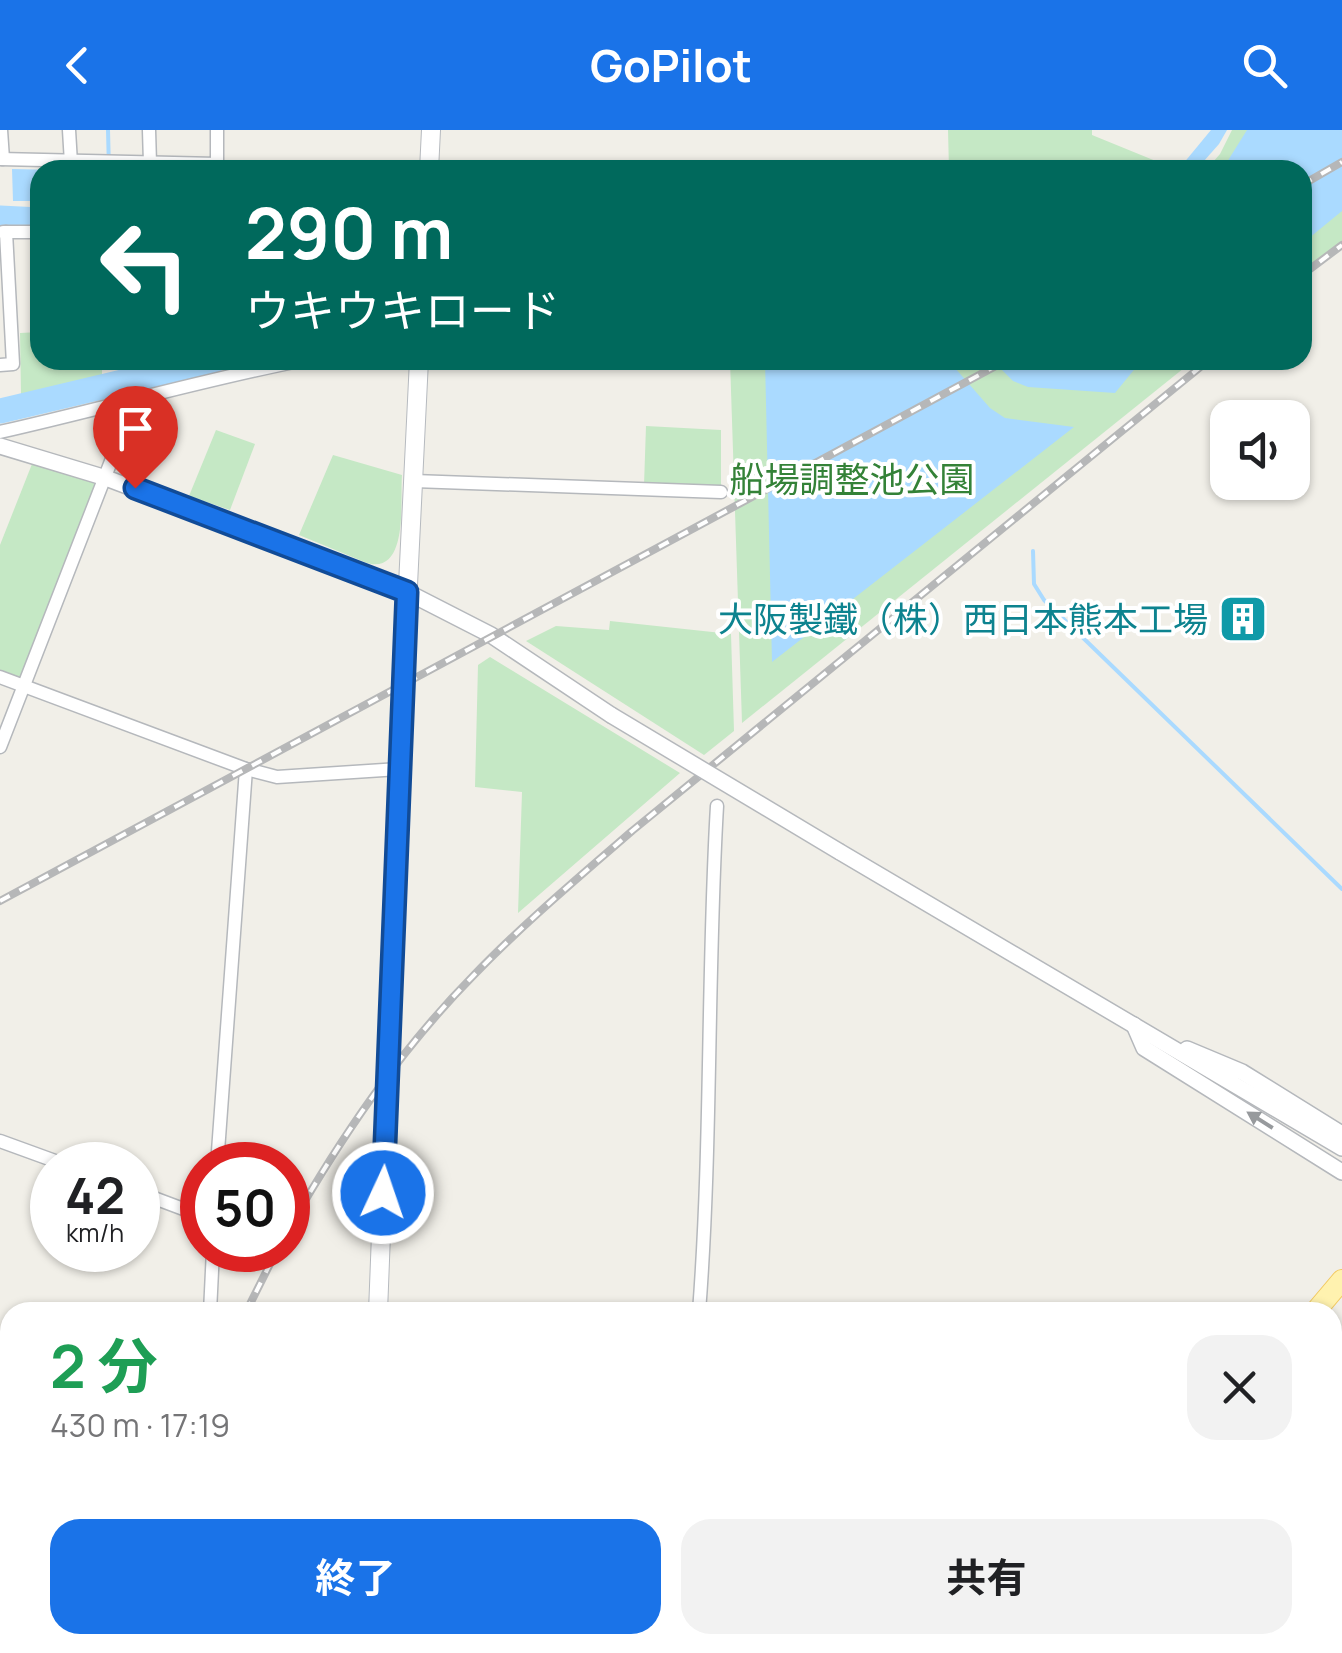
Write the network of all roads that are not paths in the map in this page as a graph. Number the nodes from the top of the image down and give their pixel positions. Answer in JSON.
{"nodes":[{"id":1,"x":1,"y":130,"type":"edge"},
{"id":2,"x":69,"y":130,"type":"edge"},
{"id":3,"x":148,"y":130,"type":"edge"},
{"id":4,"x":217,"y":130,"type":"edge"},
{"id":5,"x":430,"y":130,"type":"edge"},
{"id":6,"x":2,"y":160,"type":"edge"},
{"id":7,"x":71,"y":160,"type":"edge"},
{"id":8,"x":150,"y":160,"type":"edge"},
{"id":9,"x":217,"y":160,"type":"edge"},
{"id":10,"x":429,"y":160,"type":"edge"},
{"id":11,"x":30,"y":161,"type":"edge"},
{"id":12,"x":3,"y":232,"type":"edge"},
{"id":13,"x":30,"y":232,"type":"edge"},
{"id":14,"x":0,"y":365,"type":"edge"},
{"id":15,"x":255,"y":370,"type":"edge"},
{"id":16,"x":419,"y":370,"type":"edge"},
{"id":17,"x":134,"y":402,"type":"junction"},
{"id":18,"x":0,"y":432,"type":"edge"},
{"id":19,"x":0,"y":446,"type":"edge"},
{"id":20,"x":106,"y":478,"type":"junction"},
{"id":21,"x":414,"y":481,"type":"junction"},
{"id":22,"x":721,"y":492,"type":"dead end"},
{"id":23,"x":407,"y":592,"type":"junction"},
{"id":24,"x":0,"y":677,"type":"edge"},
{"id":25,"x":23,"y":685,"type":"junction"},
{"id":26,"x":0,"y":747,"type":"edge"},
{"id":27,"x":399,"y":769,"type":"junction"},
{"id":28,"x":246,"y":770,"type":"junction"},
{"id":29,"x":717,"y":806,"type":"dead end"},
{"id":30,"x":1134,"y":1025,"type":"junction"},
{"id":31,"x":1168,"y":1046,"type":"junction"},
{"id":32,"x":1342,"y":1134,"type":"edge"},
{"id":33,"x":0,"y":1140,"type":"edge"},
{"id":34,"x":219,"y":1142,"type":"edge"},
{"id":35,"x":1342,"y":1148,"type":"edge"},
{"id":36,"x":30,"y":1151,"type":"edge"},
{"id":37,"x":1342,"y":1172,"type":"edge"},
{"id":38,"x":212,"y":1272,"type":"edge"},
{"id":39,"x":1342,"y":1280,"type":"edge"},
{"id":40,"x":210,"y":1302,"type":"edge"},
{"id":41,"x":378,"y":1302,"type":"edge"},
{"id":42,"x":700,"y":1302,"type":"edge"},
{"id":43,"x":1323,"y":1302,"type":"edge"}],
"edges":[{"from":1,"to":6,"type":"street"},
{"from":2,"to":7,"type":"street"},
{"from":3,"to":8,"type":"street"},
{"from":4,"to":9,"type":"street"},
{"from":5,"to":10,"type":"main road"},
{"from":6,"to":11,"type":"street"},
{"from":12,"to":13,"type":"street"},
{"from":12,"to":14,"type":"street"},
{"from":15,"to":17,"type":"street"},
{"from":16,"to":21,"type":"main road"},
{"from":17,"to":18,"type":"street"},
{"from":17,"to":20,"type":"street"},
{"from":19,"to":20,"type":"street"},
{"from":20,"to":23,"type":"street"},
{"from":20,"to":25,"type":"street"},
{"from":21,"to":22,"type":"street"},
{"from":21,"to":23,"type":"main road"},
{"from":23,"to":27,"type":"main road"},
{"from":23,"to":30,"type":"street","bridge":true},
{"from":24,"to":25,"type":"street"},
{"from":25,"to":26,"type":"street"},
{"from":25,"to":28,"type":"street"},
{"from":27,"to":28,"type":"street"},
{"from":27,"to":41,"type":"main road"},
{"from":28,"to":34,"type":"street"},
{"from":29,"to":42,"type":"street"},
{"from":30,"to":31,"type":"street"},
{"from":37,"to":30,"type":"street","one_way":true},
{"from":31,"to":32,"type":"street"},
{"from":31,"to":35,"type":"street"},
{"from":33,"to":36,"type":"street"},
{"from":38,"to":40,"type":"street"},
{"from":39,"to":43,"type":"main road"}]}
